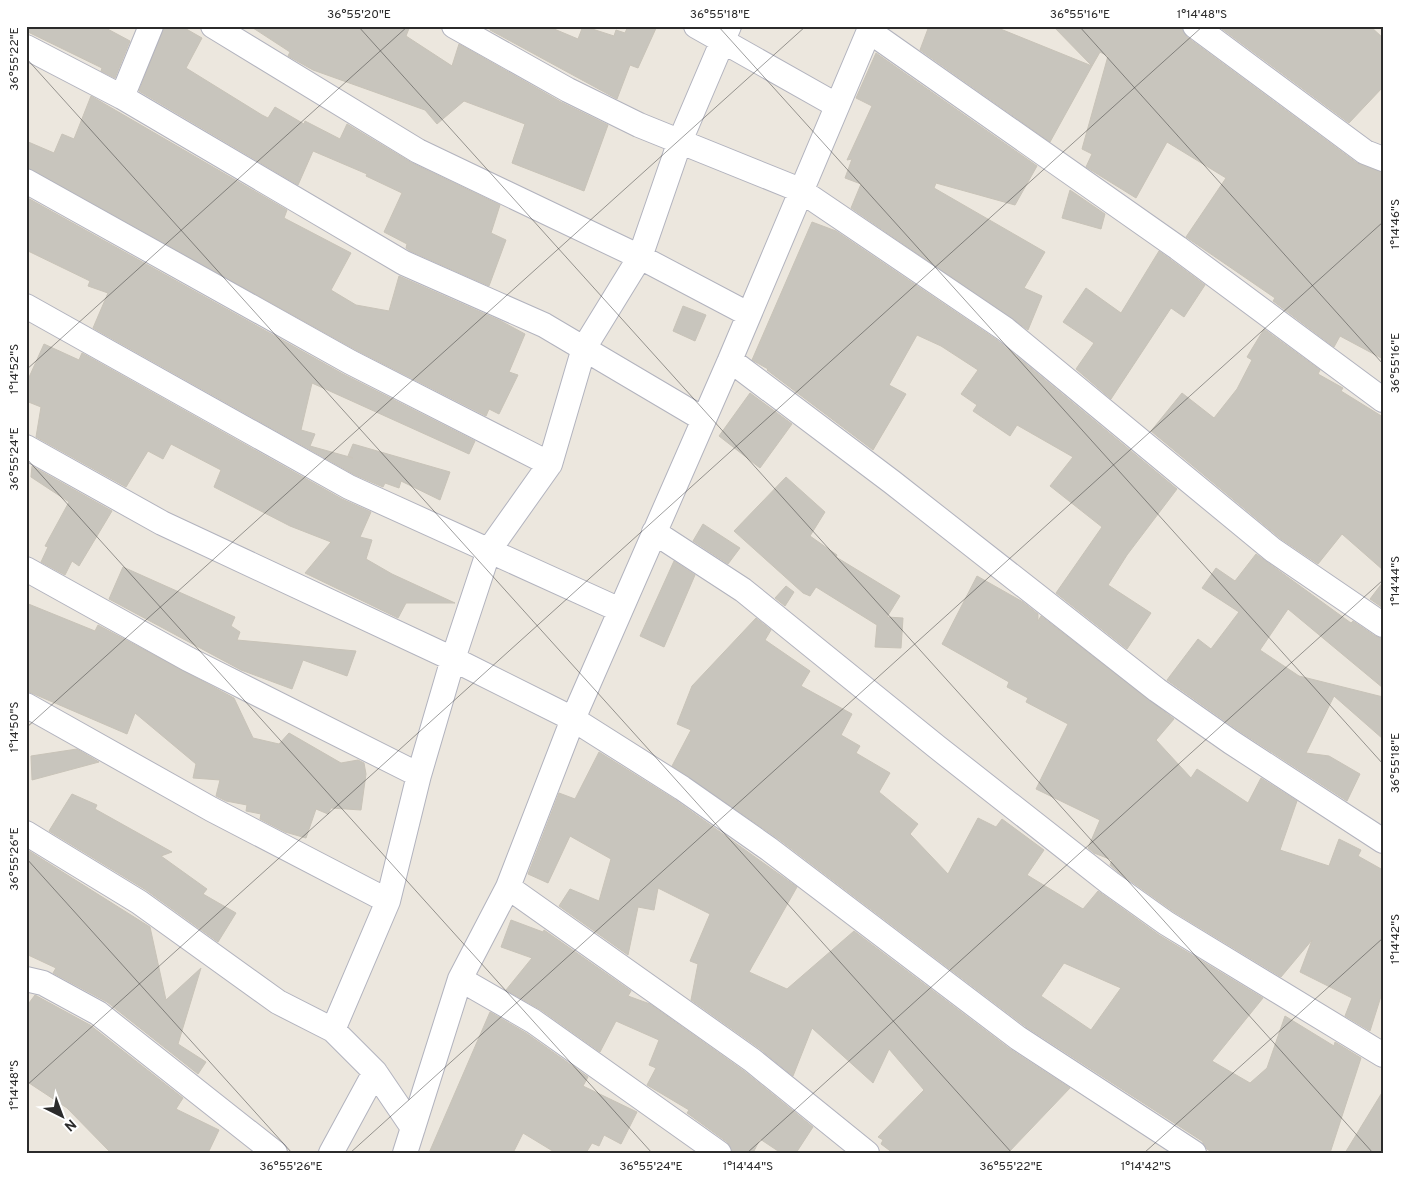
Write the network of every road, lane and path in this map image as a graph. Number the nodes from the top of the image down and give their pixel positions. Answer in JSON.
{"nodes":[{"id":1,"x":151,"y":26,"type":"edge"},
{"id":2,"x":213,"y":26,"type":"edge"},
{"id":3,"x":454,"y":26,"type":"edge"},
{"id":4,"x":696,"y":26,"type":"edge"},
{"id":5,"x":1195,"y":26,"type":"edge"},
{"id":6,"x":870,"y":28,"type":"edge"},
{"id":7,"x":726,"y":33,"type":"edge"},
{"id":8,"x":26,"y":47,"type":"edge"},
{"id":9,"x":122,"y":97,"type":"junction"},
{"id":10,"x":836,"y":105,"type":"junction"},
{"id":11,"x":680,"y":141,"type":"junction"},
{"id":12,"x":1383,"y":159,"type":"edge"},
{"id":13,"x":26,"y":182,"type":"edge"},
{"id":14,"x":800,"y":190,"type":"junction"},
{"id":15,"x":640,"y":257,"type":"junction"},
{"id":16,"x":26,"y":306,"type":"edge"},
{"id":17,"x":748,"y":314,"type":"junction"},
{"id":18,"x":584,"y":348,"type":"junction"},
{"id":19,"x":730,"y":360,"type":"junction"},
{"id":20,"x":1383,"y":400,"type":"edge"},
{"id":21,"x":703,"y":420,"type":"junction"},
{"id":22,"x":26,"y":447,"type":"edge"},
{"id":23,"x":550,"y":464,"type":"junction"},
{"id":24,"x":654,"y":532,"type":"junction"},
{"id":25,"x":489,"y":550,"type":"junction"},
{"id":26,"x":26,"y":569,"type":"edge"},
{"id":27,"x":620,"y":610,"type":"junction"},
{"id":28,"x":1383,"y":624,"type":"edge"},
{"id":29,"x":453,"y":659,"type":"junction"},
{"id":30,"x":26,"y":705,"type":"edge"},
{"id":31,"x":573,"y":719,"type":"junction"},
{"id":32,"x":419,"y":775,"type":"junction"},
{"id":33,"x":26,"y":833,"type":"edge"},
{"id":34,"x":1383,"y":841,"type":"edge"},
{"id":35,"x":508,"y":887,"type":"junction"},
{"id":36,"x":388,"y":901,"type":"junction"},
{"id":37,"x":26,"y":979,"type":"edge"},
{"id":38,"x":460,"y":979,"type":"junction"},
{"id":39,"x":333,"y":1030,"type":"junction"},
{"id":40,"x":1383,"y":1055,"type":"edge"},
{"id":41,"x":374,"y":1072,"type":"junction"},
{"id":42,"x":412,"y":1128,"type":"junction"},
{"id":43,"x":275,"y":1153,"type":"edge"},
{"id":44,"x":331,"y":1153,"type":"edge"},
{"id":45,"x":404,"y":1153,"type":"edge"},
{"id":46,"x":719,"y":1153,"type":"edge"},
{"id":47,"x":867,"y":1153,"type":"edge"},
{"id":48,"x":1194,"y":1153,"type":"edge"}],
"edges":[{"from":1,"to":9,"type":"street"},
{"from":2,"to":15,"type":"street"},
{"from":3,"to":11,"type":"street"},
{"from":4,"to":7,"type":"street"},
{"from":5,"to":12,"type":"street"},
{"from":6,"to":10,"type":"street"},
{"from":6,"to":20,"type":"street"},
{"from":7,"to":10,"type":"street"},
{"from":7,"to":11,"type":"street"},
{"from":8,"to":9,"type":"street"},
{"from":9,"to":18,"type":"street"},
{"from":10,"to":14,"type":"street"},
{"from":11,"to":14,"type":"street"},
{"from":11,"to":15,"type":"street"},
{"from":13,"to":23,"type":"street"},
{"from":14,"to":17,"type":"street"},
{"from":14,"to":28,"type":"street"},
{"from":15,"to":17,"type":"street"},
{"from":15,"to":18,"type":"street"},
{"from":16,"to":25,"type":"street"},
{"from":17,"to":19,"type":"street"},
{"from":18,"to":21,"type":"street"},
{"from":18,"to":23,"type":"street"},
{"from":19,"to":21,"type":"street"},
{"from":19,"to":34,"type":"street"},
{"from":21,"to":24,"type":"street"},
{"from":22,"to":29,"type":"street"},
{"from":23,"to":25,"type":"street"},
{"from":24,"to":27,"type":"street"},
{"from":24,"to":40,"type":"street"},
{"from":25,"to":27,"type":"street"},
{"from":25,"to":29,"type":"street"},
{"from":26,"to":32,"type":"street"},
{"from":27,"to":31,"type":"street"},
{"from":29,"to":31,"type":"street"},
{"from":29,"to":32,"type":"street"},
{"from":30,"to":36,"type":"street"},
{"from":31,"to":35,"type":"street"},
{"from":31,"to":48,"type":"street"},
{"from":32,"to":36,"type":"street"},
{"from":33,"to":39,"type":"street"},
{"from":35,"to":38,"type":"street"},
{"from":35,"to":47,"type":"street"},
{"from":36,"to":39,"type":"street"},
{"from":37,"to":43,"type":"street"},
{"from":38,"to":42,"type":"street"},
{"from":38,"to":46,"type":"street"},
{"from":39,"to":41,"type":"street"},
{"from":41,"to":42,"type":"street"},
{"from":41,"to":44,"type":"street"},
{"from":42,"to":45,"type":"street"}]}
